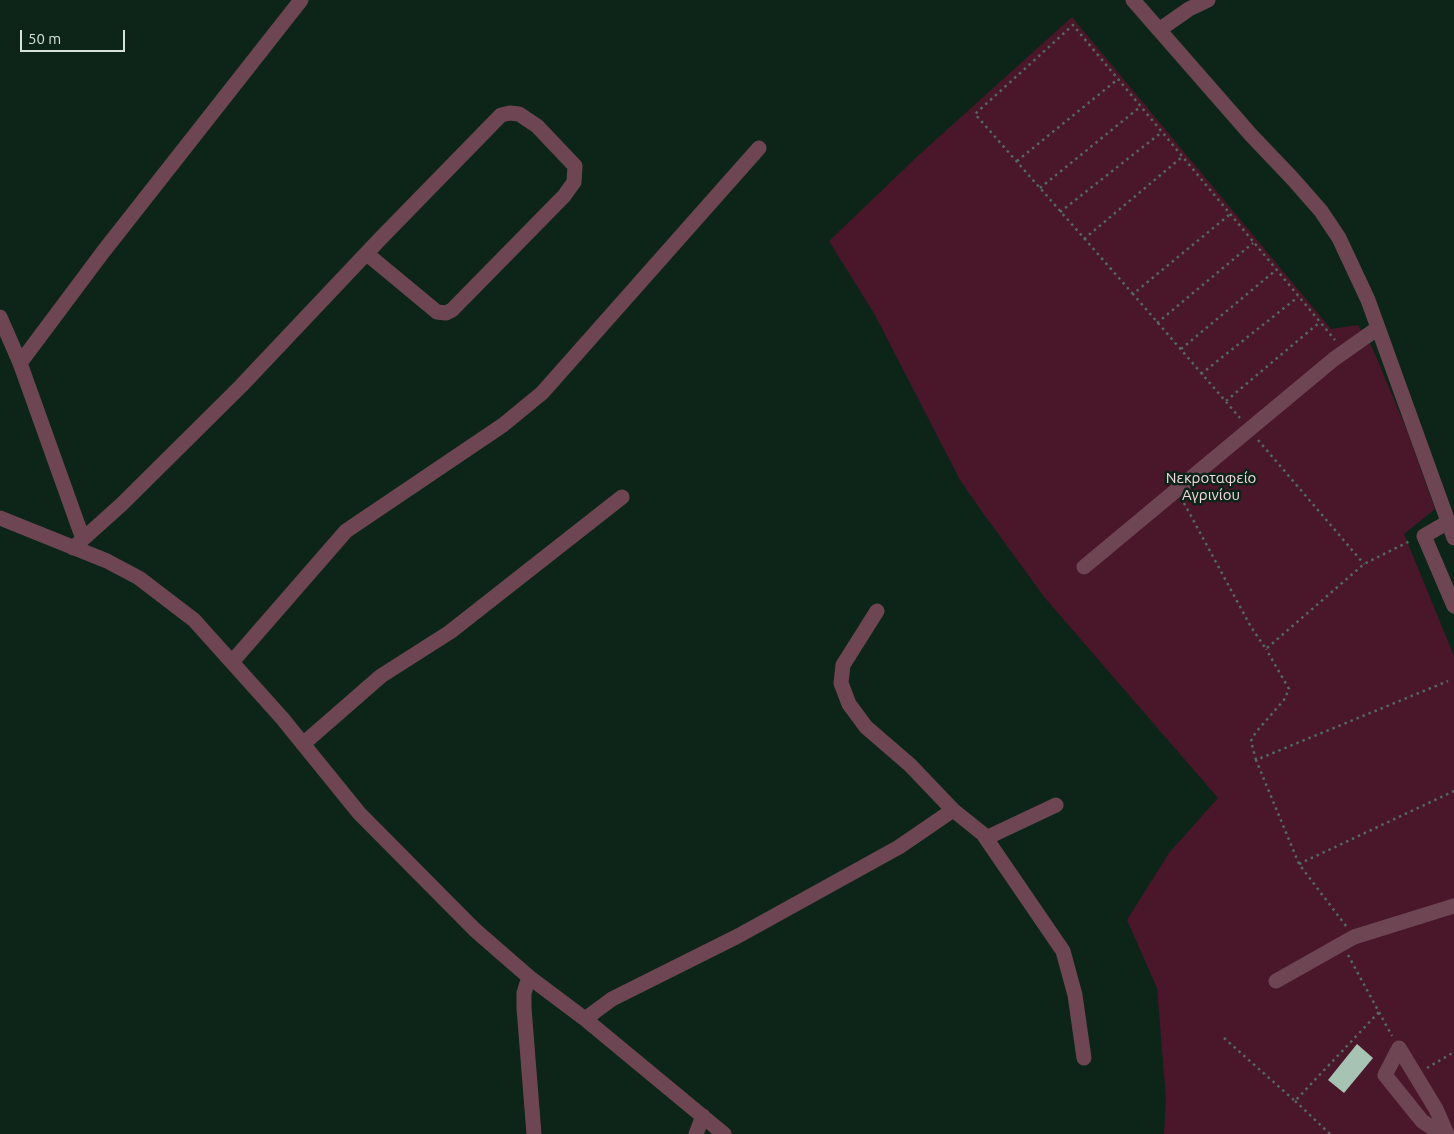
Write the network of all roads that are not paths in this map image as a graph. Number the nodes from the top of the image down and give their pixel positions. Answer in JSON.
{"nodes":[{"id":1,"x":300,"y":0,"type":"edge"},
{"id":2,"x":1133,"y":0,"type":"edge"},
{"id":3,"x":1208,"y":0,"type":"edge"},
{"id":4,"x":1159,"y":30,"type":"junction"},
{"id":5,"x":759,"y":148,"type":"dead end"},
{"id":6,"x":367,"y":254,"type":"junction"},
{"id":7,"x":0,"y":317,"type":"edge"},
{"id":8,"x":1378,"y":328,"type":"junction"},
{"id":9,"x":20,"y":362,"type":"junction"},
{"id":10,"x":622,"y":497,"type":"dead end"},
{"id":11,"x":0,"y":518,"type":"edge"},
{"id":12,"x":1448,"y":522,"type":"junction"},
{"id":13,"x":1454,"y":538,"type":"edge"},
{"id":14,"x":78,"y":543,"type":"junction"},
{"id":15,"x":1084,"y":567,"type":"dead end"},
{"id":16,"x":1454,"y":606,"type":"edge"},
{"id":17,"x":877,"y":611,"type":"dead end"},
{"id":18,"x":232,"y":662,"type":"junction"},
{"id":19,"x":303,"y":744,"type":"junction"},
{"id":20,"x":1056,"y":805,"type":"dead end"},
{"id":21,"x":953,"y":810,"type":"junction"},
{"id":22,"x":986,"y":838,"type":"junction"},
{"id":23,"x":1454,"y":906,"type":"edge"},
{"id":24,"x":529,"y":977,"type":"junction"},
{"id":25,"x":1276,"y":981,"type":"dead end"},
{"id":26,"x":584,"y":1019,"type":"junction"},
{"id":27,"x":1084,"y":1058,"type":"dead end"},
{"id":28,"x":703,"y":1116,"type":"junction"},
{"id":29,"x":534,"y":1134,"type":"edge"},
{"id":30,"x":696,"y":1134,"type":"edge"},
{"id":31,"x":724,"y":1134,"type":"edge"},
{"id":32,"x":1441,"y":1134,"type":"edge"},
{"id":33,"x":1447,"y":1134,"type":"edge"}],
"edges":[{"from":1,"to":9,"type":"street"},
{"from":2,"to":4,"type":"street"},
{"from":3,"to":4,"type":"street"},
{"from":4,"to":8,"type":"street"},
{"from":5,"to":18,"type":"street"},
{"from":6,"to":6,"type":"street"},
{"from":6,"to":14,"type":"street"},
{"from":7,"to":9,"type":"street"},
{"from":8,"to":12,"type":"street"},
{"from":8,"to":15,"type":"street"},
{"from":9,"to":14,"type":"street"},
{"from":10,"to":19,"type":"street"},
{"from":11,"to":14,"type":"street"},
{"from":12,"to":13,"type":"street"},
{"from":12,"to":16,"type":"street"},
{"from":14,"to":18,"type":"street"},
{"from":17,"to":21,"type":"street"},
{"from":18,"to":19,"type":"street"},
{"from":19,"to":24,"type":"street"},
{"from":20,"to":22,"type":"street"},
{"from":21,"to":22,"type":"street"},
{"from":21,"to":26,"type":"street"},
{"from":22,"to":27,"type":"street"},
{"from":23,"to":25,"type":"street"},
{"from":24,"to":26,"type":"street"},
{"from":24,"to":29,"type":"street"},
{"from":26,"to":28,"type":"street"},
{"from":28,"to":30,"type":"street"},
{"from":28,"to":31,"type":"street"},
{"from":32,"to":33,"type":"street"}]}
